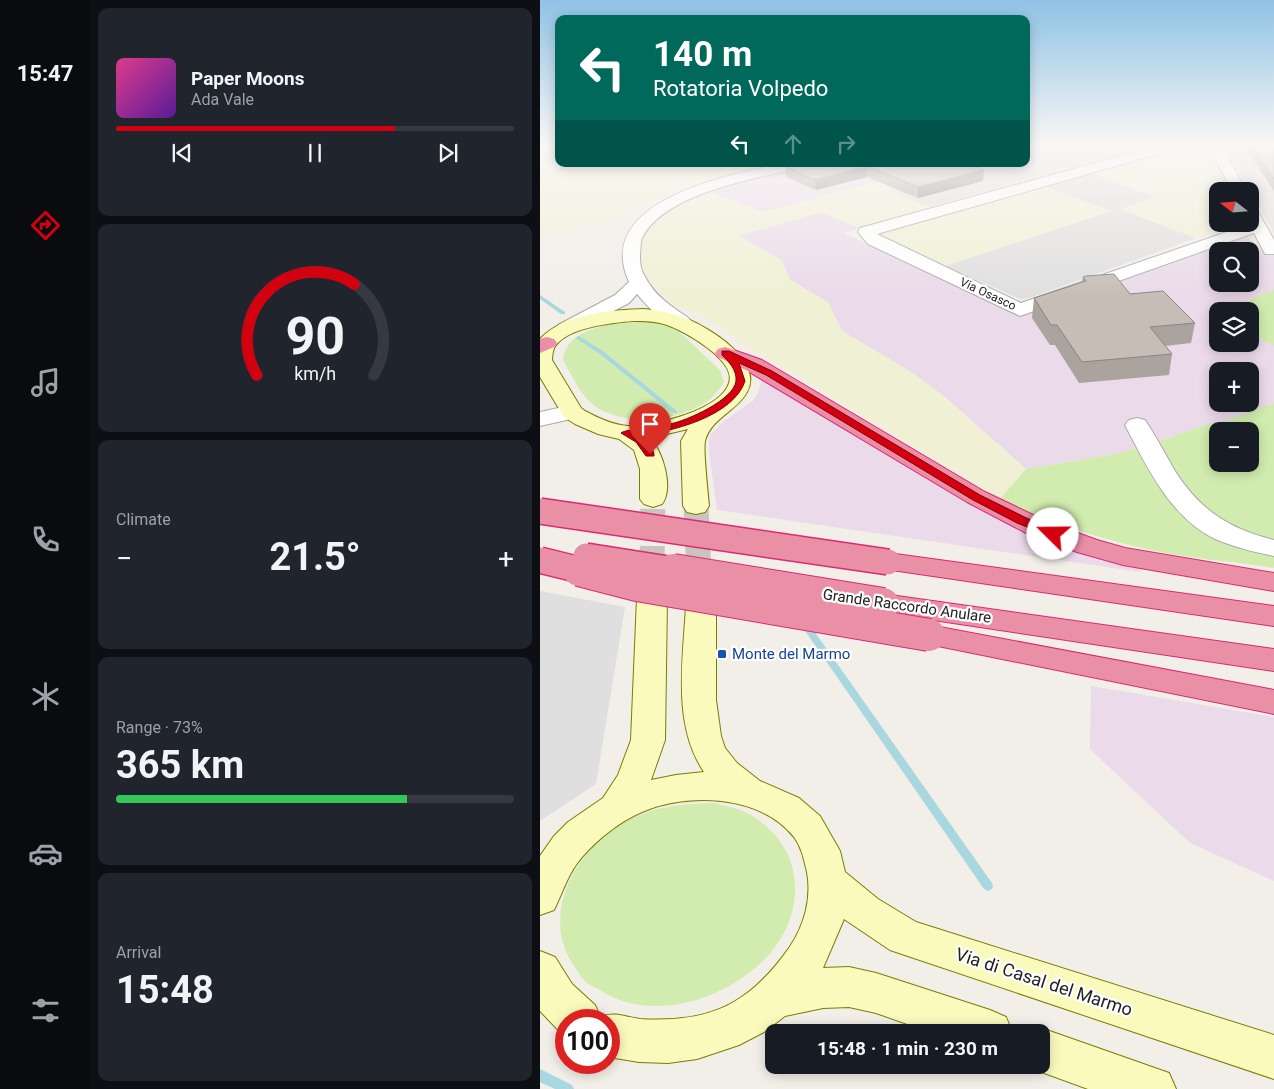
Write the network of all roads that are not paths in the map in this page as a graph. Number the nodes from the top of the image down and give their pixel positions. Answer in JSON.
{"nodes":[{"id":1,"x":688,"y":195,"type":"edge"},
{"id":2,"x":998,"y":195,"type":"edge"},
{"id":3,"x":1259,"y":228,"type":"edge"},
{"id":4,"x":1221,"y":232,"type":"edge"},
{"id":5,"x":1271,"y":250,"type":"dead end"},
{"id":6,"x":639,"y":282,"type":"junction"},
{"id":7,"x":682,"y":322,"type":"junction"},
{"id":8,"x":565,"y":329,"type":"junction"},
{"id":9,"x":544,"y":345,"type":"edge"},
{"id":10,"x":726,"y":353,"type":"junction"},
{"id":11,"x":716,"y":408,"type":"junction"},
{"id":12,"x":572,"y":412,"type":"junction"},
{"id":13,"x":540,"y":419,"type":"edge"},
{"id":14,"x":1137,"y":425,"type":"dead end"},
{"id":15,"x":626,"y":433,"type":"junction"},
{"id":16,"x":653,"y":500,"type":"tunnel mouth"},
{"id":17,"x":696,"y":506,"type":"tunnel mouth"},
{"id":18,"x":540,"y":511,"type":"edge"},
{"id":19,"x":1274,"y":548,"type":"edge"},
{"id":20,"x":540,"y":549,"type":"edge"},
{"id":21,"x":540,"y":560,"type":"edge"},
{"id":22,"x":1274,"y":582,"type":"edge"},
{"id":23,"x":652,"y":598,"type":"tunnel mouth"},
{"id":24,"x":701,"y":606,"type":"tunnel mouth"},
{"id":25,"x":1274,"y":616,"type":"edge"},
{"id":26,"x":1274,"y":660,"type":"edge"},
{"id":27,"x":1274,"y":702,"type":"edge"},
{"id":28,"x":747,"y":790,"type":"junction"},
{"id":29,"x":617,"y":807,"type":"junction"},
{"id":30,"x":549,"y":862,"type":"edge"},
{"id":31,"x":828,"y":882,"type":"junction"},
{"id":32,"x":540,"y":898,"type":"edge"},
{"id":33,"x":540,"y":971,"type":"edge"},
{"id":34,"x":774,"y":998,"type":"junction"},
{"id":35,"x":565,"y":1009,"type":"edge"},
{"id":36,"x":967,"y":1024,"type":"edge"},
{"id":37,"x":620,"y":1038,"type":"edge"},
{"id":38,"x":1050,"y":1053,"type":"edge"},
{"id":39,"x":1274,"y":1057,"type":"edge"},
{"id":40,"x":1153,"y":1089,"type":"edge"}],
"edges":[{"from":1,"to":6,"type":"street"},
{"from":2,"to":4,"type":"street","name":"Via Osasco"},
{"from":3,"to":5,"type":"street"},
{"from":6,"to":7,"type":"street"},
{"from":6,"to":8,"type":"street"},
{"from":7,"to":8,"type":"main road"},
{"from":7,"to":10,"type":"main road"},
{"from":8,"to":9,"type":"main road"},
{"from":9,"to":12,"type":"main road"},
{"from":10,"to":11,"type":"main road"},
{"from":10,"to":22,"type":"highway"},
{"from":11,"to":15,"type":"main road"},
{"from":11,"to":17,"type":"main road"},
{"from":12,"to":13,"type":"street"},
{"from":12,"to":15,"type":"main road"},
{"from":14,"to":19,"type":"street"},
{"from":15,"to":16,"type":"main road"},
{"from":18,"to":25,"type":"highway","bridge":true},
{"from":20,"to":26,"type":"highway","name":"Grande Raccordo Anulare","bridge":true},
{"from":21,"to":27,"type":"highway","bridge":true},
{"from":23,"to":29,"type":"main road"},
{"from":24,"to":28,"type":"main road"},
{"from":28,"to":29,"type":"main road"},
{"from":28,"to":31,"type":"main road"},
{"from":29,"to":30,"type":"main road"},
{"from":30,"to":32,"type":"main road"},
{"from":31,"to":34,"type":"main road"},
{"from":31,"to":39,"type":"main road","name":"Via di Casal del Marmo"},
{"from":33,"to":35,"type":"main road"},
{"from":34,"to":36,"type":"main road"},
{"from":34,"to":37,"type":"main road"},
{"from":38,"to":40,"type":"main road"}]}
